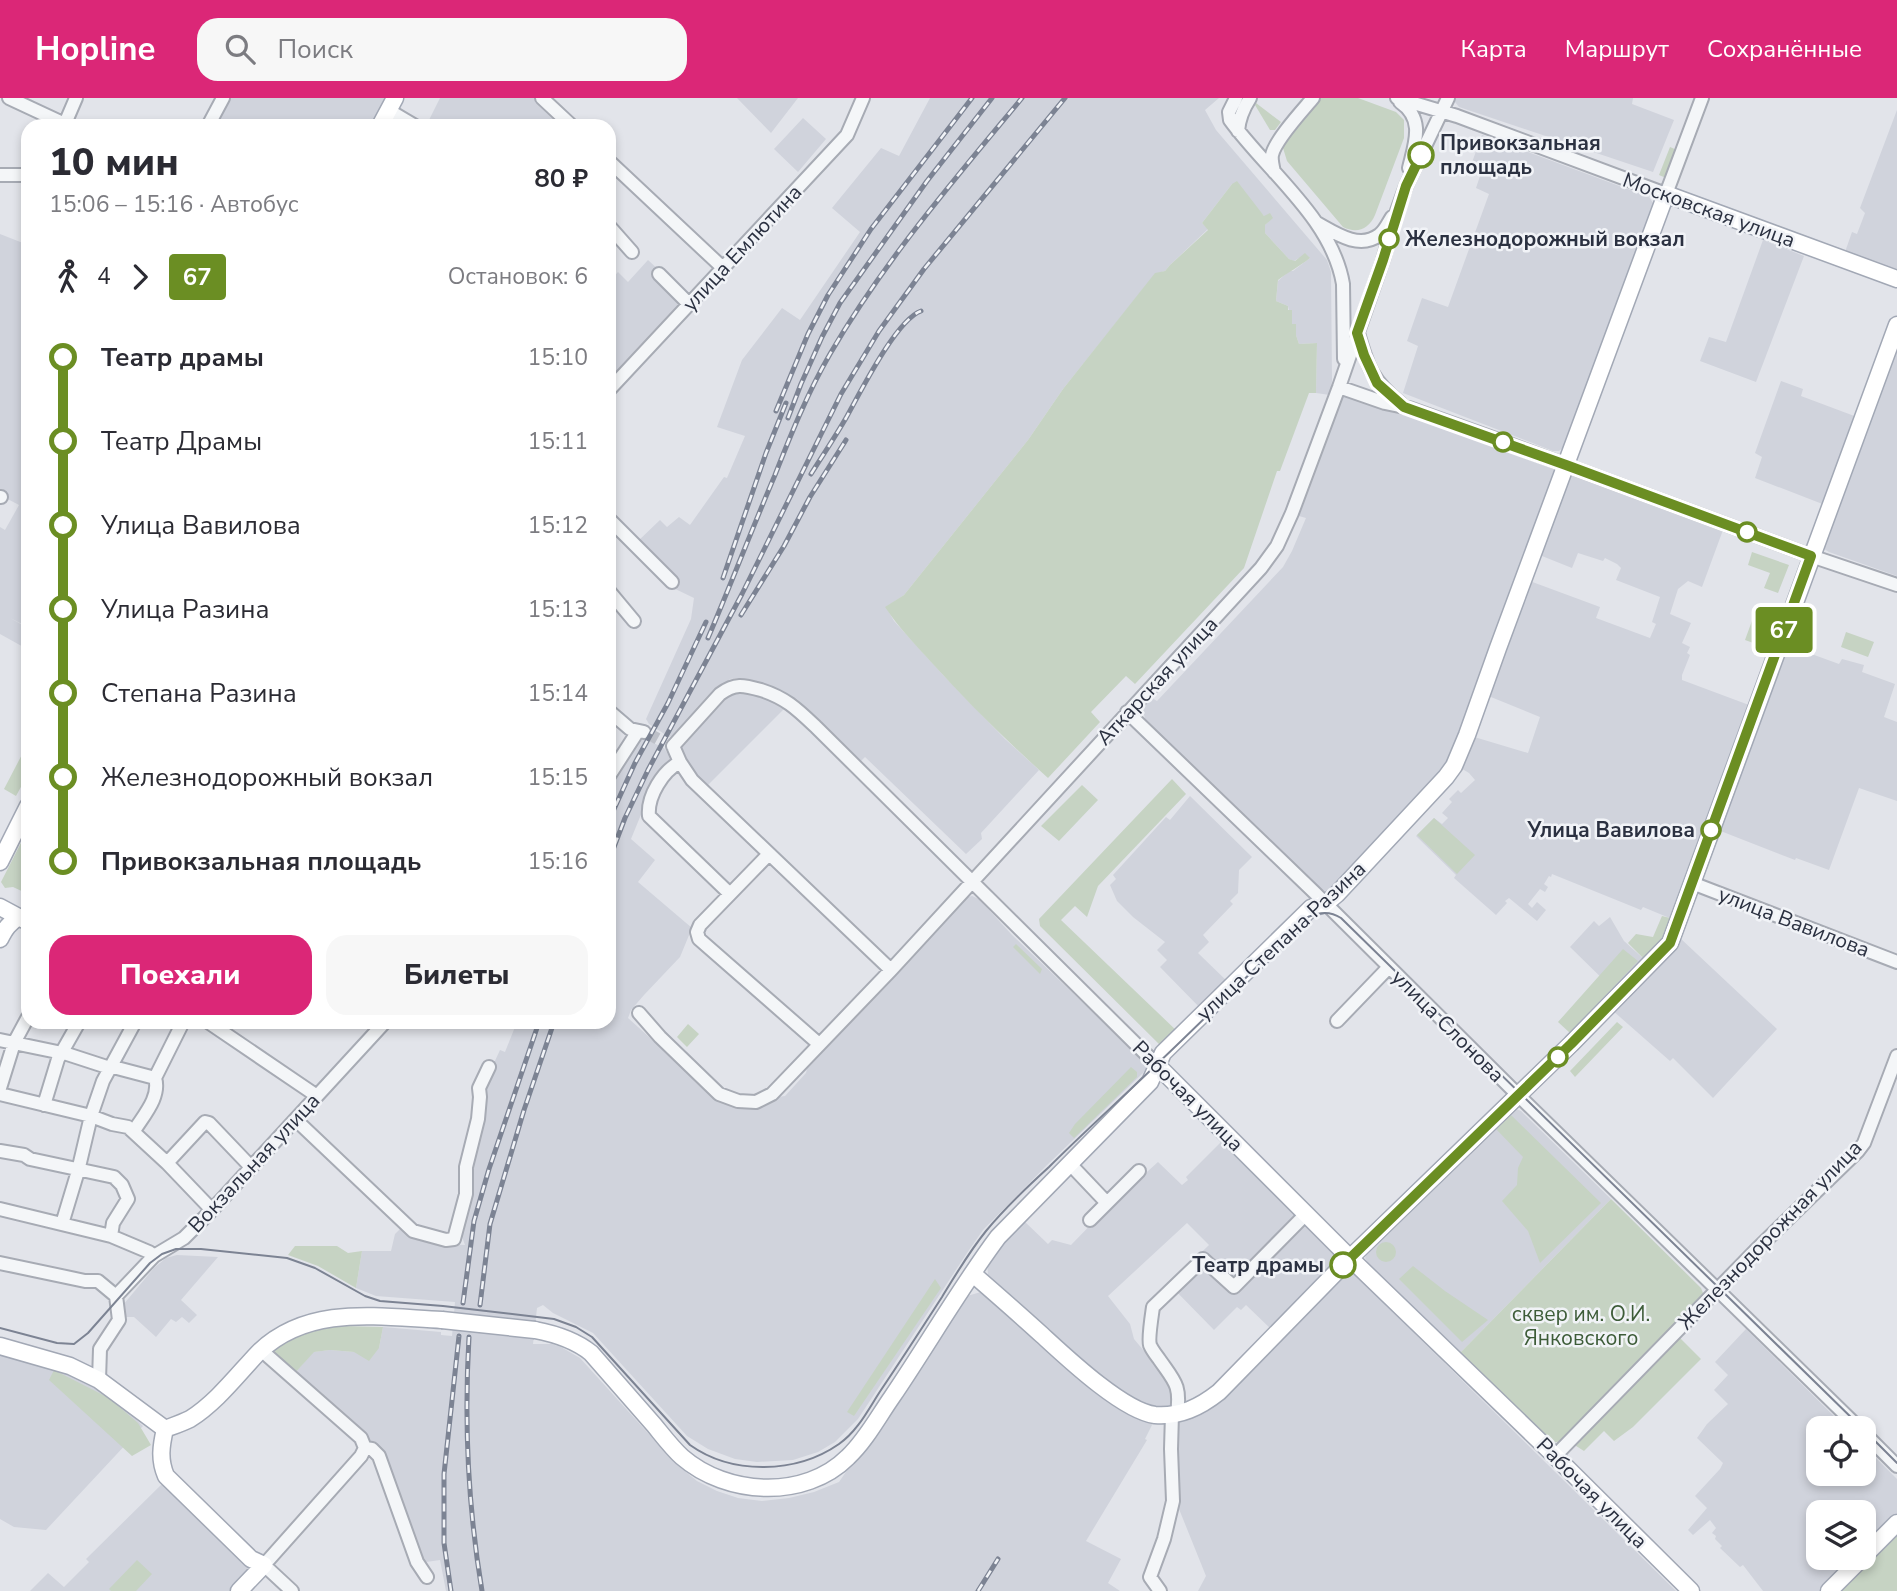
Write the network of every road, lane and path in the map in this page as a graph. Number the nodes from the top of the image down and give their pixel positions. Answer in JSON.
{"nodes":[{"id":1,"x":9,"y":98,"type":"edge"},
{"id":2,"x":76,"y":98,"type":"edge"},
{"id":3,"x":223,"y":98,"type":"edge"},
{"id":4,"x":542,"y":98,"type":"edge"},
{"id":5,"x":863,"y":98,"type":"edge"},
{"id":6,"x":1236,"y":98,"type":"edge"},
{"id":7,"x":1250,"y":98,"type":"edge"},
{"id":8,"x":1313,"y":98,"type":"edge"},
{"id":9,"x":1395,"y":98,"type":"edge"},
{"id":10,"x":1448,"y":98,"type":"edge"},
{"id":11,"x":1702,"y":98,"type":"edge"},
{"id":12,"x":392,"y":104,"type":"edge"},
{"id":13,"x":1441,"y":111,"type":"junction"},
{"id":14,"x":53,"y":119,"type":"edge"},
{"id":15,"x":68,"y":119,"type":"edge"},
{"id":16,"x":212,"y":119,"type":"edge"},
{"id":17,"x":408,"y":119,"type":"edge"},
{"id":18,"x":564,"y":119,"type":"edge"},
{"id":19,"x":1238,"y":131,"type":"junction"},
{"id":20,"x":616,"y":168,"type":"edge"},
{"id":21,"x":1274,"y":172,"type":"junction"},
{"id":22,"x":21,"y":175,"type":"edge"},
{"id":23,"x":0,"y":176,"type":"edge"},
{"id":24,"x":1406,"y":186,"type":"junction"},
{"id":25,"x":1666,"y":194,"type":"junction"},
{"id":26,"x":1397,"y":211,"type":"junction"},
{"id":27,"x":1317,"y":223,"type":"junction"},
{"id":28,"x":616,"y":234,"type":"edge"},
{"id":29,"x":632,"y":252,"type":"dead end"},
{"id":30,"x":723,"y":268,"type":"junction"},
{"id":31,"x":659,"y":274,"type":"dead end"},
{"id":32,"x":1897,"y":279,"type":"edge"},
{"id":33,"x":689,"y":304,"type":"junction"},
{"id":34,"x":1897,"y":325,"type":"edge"},
{"id":35,"x":1357,"y":333,"type":"junction"},
{"id":36,"x":1344,"y":370,"type":"junction"},
{"id":37,"x":616,"y":382,"type":"edge"},
{"id":38,"x":1339,"y":387,"type":"junction"},
{"id":39,"x":1404,"y":407,"type":"junction"},
{"id":40,"x":1566,"y":465,"type":"junction"},
{"id":41,"x":616,"y":526,"type":"edge"},
{"id":42,"x":1811,"y":556,"type":"junction"},
{"id":43,"x":672,"y":582,"type":"dead end"},
{"id":44,"x":1897,"y":585,"type":"edge"},
{"id":45,"x":616,"y":600,"type":"edge"},
{"id":46,"x":634,"y":621,"type":"dead end"},
{"id":47,"x":1127,"y":712,"type":"junction"},
{"id":48,"x":616,"y":717,"type":"edge"},
{"id":49,"x":680,"y":762,"type":"junction"},
{"id":50,"x":616,"y":767,"type":"edge"},
{"id":51,"x":21,"y":820,"type":"edge"},
{"id":52,"x":769,"y":854,"type":"junction"},
{"id":53,"x":0,"y":862,"type":"edge"},
{"id":54,"x":972,"y":882,"type":"junction"},
{"id":55,"x":1692,"y":883,"type":"junction"},
{"id":56,"x":730,"y":894,"type":"junction"},
{"id":57,"x":1325,"y":904,"type":"junction"},
{"id":58,"x":0,"y":907,"type":"edge"},
{"id":59,"x":21,"y":919,"type":"edge"},
{"id":60,"x":21,"y":920,"type":"edge"},
{"id":61,"x":0,"y":939,"type":"edge"},
{"id":62,"x":1897,"y":961,"type":"edge"},
{"id":63,"x":1390,"y":968,"type":"junction"},
{"id":64,"x":891,"y":971,"type":"junction"},
{"id":65,"x":639,"y":1013,"type":"dead end"},
{"id":66,"x":1337,"y":1021,"type":"dead end"},
{"id":67,"x":21,"y":1029,"type":"edge"},
{"id":68,"x":75,"y":1029,"type":"edge"},
{"id":69,"x":131,"y":1029,"type":"edge"},
{"id":70,"x":180,"y":1029,"type":"edge"},
{"id":71,"x":218,"y":1029,"type":"edge"},
{"id":72,"x":379,"y":1029,"type":"edge"},
{"id":73,"x":0,"y":1040,"type":"edge"},
{"id":74,"x":14,"y":1042,"type":"junction"},
{"id":75,"x":819,"y":1044,"type":"junction"},
{"id":76,"x":61,"y":1054,"type":"junction"},
{"id":77,"x":1897,"y":1056,"type":"edge"},
{"id":78,"x":1157,"y":1065,"type":"junction"},
{"id":79,"x":489,"y":1067,"type":"dead end"},
{"id":80,"x":110,"y":1068,"type":"junction"},
{"id":81,"x":155,"y":1078,"type":"junction"},
{"id":82,"x":0,"y":1088,"type":"edge"},
{"id":83,"x":0,"y":1094,"type":"edge"},
{"id":84,"x":1518,"y":1095,"type":"junction"},
{"id":85,"x":317,"y":1096,"type":"junction"},
{"id":86,"x":44,"y":1105,"type":"junction"},
{"id":87,"x":91,"y":1116,"type":"junction"},
{"id":88,"x":296,"y":1120,"type":"junction"},
{"id":89,"x":134,"y":1131,"type":"junction"},
{"id":90,"x":0,"y":1151,"type":"edge"},
{"id":91,"x":167,"y":1163,"type":"junction"},
{"id":92,"x":1070,"y":1164,"type":"junction"},
{"id":93,"x":251,"y":1167,"type":"junction"},
{"id":94,"x":78,"y":1171,"type":"junction"},
{"id":95,"x":1139,"y":1171,"type":"dead end"},
{"id":96,"x":1107,"y":1203,"type":"junction"},
{"id":97,"x":0,"y":1209,"type":"edge"},
{"id":98,"x":212,"y":1210,"type":"junction"},
{"id":99,"x":1306,"y":1214,"type":"junction"},
{"id":100,"x":1090,"y":1220,"type":"dead end"},
{"id":101,"x":62,"y":1224,"type":"junction"},
{"id":102,"x":111,"y":1236,"type":"junction"},
{"id":103,"x":154,"y":1256,"type":"junction"},
{"id":104,"x":1350,"y":1258,"type":"junction"},
{"id":105,"x":0,"y":1262,"type":"edge"},
{"id":106,"x":973,"y":1274,"type":"junction"},
{"id":107,"x":1718,"y":1289,"type":"junction"},
{"id":108,"x":116,"y":1296,"type":"junction"},
{"id":109,"x":0,"y":1346,"type":"edge"},
{"id":110,"x":261,"y":1350,"type":"junction"},
{"id":111,"x":99,"y":1380,"type":"junction"},
{"id":112,"x":1175,"y":1414,"type":"junction"},
{"id":113,"x":1846,"y":1416,"type":"edge"},
{"id":114,"x":165,"y":1429,"type":"junction"},
{"id":115,"x":1876,"y":1445,"type":"edge"},
{"id":116,"x":365,"y":1448,"type":"junction"},
{"id":117,"x":1555,"y":1456,"type":"junction"},
{"id":118,"x":1897,"y":1466,"type":"edge"},
{"id":119,"x":1897,"y":1523,"type":"edge"},
{"id":120,"x":1876,"y":1544,"type":"edge"},
{"id":121,"x":264,"y":1565,"type":"junction"},
{"id":122,"x":1850,"y":1570,"type":"edge"},
{"id":123,"x":427,"y":1577,"type":"dead end"},
{"id":124,"x":239,"y":1591,"type":"edge"},
{"id":125,"x":292,"y":1591,"type":"edge"},
{"id":126,"x":1160,"y":1591,"type":"edge"},
{"id":127,"x":1691,"y":1591,"type":"edge"},
{"id":128,"x":1829,"y":1591,"type":"edge"}],
"edges":[{"from":1,"to":14,"type":"street"},
{"from":2,"to":15,"type":"street"},
{"from":3,"to":16,"type":"street"},
{"from":4,"to":18,"type":"street"},
{"from":5,"to":30,"type":"street","name":"улица Емлютина"},
{"from":6,"to":19,"type":"street"},
{"from":7,"to":19,"type":"street"},
{"from":8,"to":21,"type":"street"},
{"from":9,"to":13,"type":"street"},
{"from":9,"to":24,"type":"street","name":"Аткарская улица"},
{"from":10,"to":13,"type":"street","name":"Аткарская улица"},
{"from":11,"to":25,"type":"street","name":"улица Степана Разина"},
{"from":12,"to":17,"type":"street"},
{"from":13,"to":24,"type":"street","name":"Аткарская улица"},
{"from":13,"to":25,"type":"street","name":"Московская улица"},
{"from":19,"to":21,"type":"street"},
{"from":20,"to":30,"type":"street"},
{"from":21,"to":27,"type":"street"},
{"from":22,"to":23,"type":"street"},
{"from":24,"to":26,"type":"street","name":"Аткарская улица"},
{"from":25,"to":32,"type":"main road","name":"Московская улица"},
{"from":25,"to":40,"type":"main road","name":"улица Степана Разина"},
{"from":26,"to":27,"type":"street"},
{"from":26,"to":35,"type":"street","name":"Аткарская улица"},
{"from":27,"to":36,"type":"street"},
{"from":28,"to":29,"type":"street"},
{"from":30,"to":33,"type":"street","name":"улица Емлютина"},
{"from":31,"to":33,"type":"street"},
{"from":33,"to":37,"type":"street","name":"улица Емлютина"},
{"from":34,"to":42,"type":"main road"},
{"from":35,"to":36,"type":"street","name":"Аткарская улица"},
{"from":35,"to":39,"type":"street"},
{"from":36,"to":38,"type":"street","name":"Аткарская улица"},
{"from":38,"to":39,"type":"street"},
{"from":38,"to":47,"type":"street","name":"Аткарская улица"},
{"from":39,"to":40,"type":"street"},
{"from":40,"to":42,"type":"street"},
{"from":40,"to":57,"type":"main road","name":"улица Степана Разина"},
{"from":41,"to":43,"type":"street"},
{"from":42,"to":44,"type":"street"},
{"from":42,"to":55,"type":"main road"},
{"from":45,"to":46,"type":"street"},
{"from":47,"to":54,"type":"street","name":"Аткарская улица"},
{"from":47,"to":57,"type":"street","name":"улица Слонова"},
{"from":48,"to":50,"type":"street"},
{"from":49,"to":52,"type":"street"},
{"from":49,"to":54,"type":"street","name":"Рабочая улица"},
{"from":49,"to":56,"type":"street"},
{"from":51,"to":53,"type":"main road"},
{"from":52,"to":56,"type":"street"},
{"from":52,"to":64,"type":"street"},
{"from":54,"to":64,"type":"street","name":"Аткарская улица"},
{"from":54,"to":78,"type":"street","name":"Рабочая улица"},
{"from":55,"to":62,"type":"street","name":"улица Вавилова"},
{"from":55,"to":84,"type":"main road"},
{"from":56,"to":75,"type":"street"},
{"from":57,"to":63,"type":"street","name":"улица Слонова"},
{"from":57,"to":78,"type":"main road","name":"улица Степана Разина"},
{"from":58,"to":59,"type":"main road"},
{"from":60,"to":61,"type":"main road"},
{"from":63,"to":66,"type":"street"},
{"from":63,"to":84,"type":"street","name":"улица Слонова"},
{"from":64,"to":75,"type":"street","name":"Аткарская улица"},
{"from":65,"to":75,"type":"street","name":"Аткарская улица"},
{"from":67,"to":74,"type":"street"},
{"from":68,"to":76,"type":"street"},
{"from":69,"to":80,"type":"street"},
{"from":70,"to":81,"type":"street"},
{"from":71,"to":85,"type":"street"},
{"from":72,"to":85,"type":"street","name":"Вокзальная улица"},
{"from":73,"to":74,"type":"street"},
{"from":74,"to":76,"type":"street"},
{"from":74,"to":82,"type":"street"},
{"from":76,"to":80,"type":"street"},
{"from":76,"to":86,"type":"street"},
{"from":77,"to":107,"type":"street","name":"Железнодорожная улица"},
{"from":78,"to":92,"type":"main road","name":"улица Степана Разина"},
{"from":78,"to":99,"type":"main road","name":"Рабочая улица"},
{"from":79,"to":88,"type":"street"},
{"from":80,"to":81,"type":"street"},
{"from":80,"to":87,"type":"street"},
{"from":81,"to":89,"type":"street"},
{"from":83,"to":86,"type":"street"},
{"from":84,"to":104,"type":"main road"},
{"from":84,"to":107,"type":"street","name":"улица Слонова"},
{"from":85,"to":88,"type":"street","name":"Вокзальная улица"},
{"from":86,"to":87,"type":"street"},
{"from":87,"to":89,"type":"street"},
{"from":87,"to":94,"type":"street"},
{"from":88,"to":93,"type":"street","name":"Вокзальная улица"},
{"from":89,"to":91,"type":"street"},
{"from":90,"to":94,"type":"street"},
{"from":91,"to":93,"type":"street"},
{"from":91,"to":98,"type":"street"},
{"from":92,"to":96,"type":"street"},
{"from":92,"to":106,"type":"main road","name":"улица Степана Разина"},
{"from":93,"to":98,"type":"street","name":"Вокзальная улица"},
{"from":94,"to":101,"type":"street"},
{"from":94,"to":102,"type":"street"},
{"from":95,"to":96,"type":"street"},
{"from":96,"to":100,"type":"street"},
{"from":97,"to":101,"type":"street"},
{"from":98,"to":103,"type":"street","name":"Вокзальная улица"},
{"from":99,"to":104,"type":"main road","name":"Рабочая улица"},
{"from":99,"to":112,"type":"street"},
{"from":101,"to":102,"type":"street"},
{"from":102,"to":103,"type":"street"},
{"from":103,"to":108,"type":"street","name":"Вокзальная улица"},
{"from":104,"to":112,"type":"main road"},
{"from":104,"to":117,"type":"main road","name":"Рабочая улица"},
{"from":105,"to":108,"type":"street"},
{"from":106,"to":110,"type":"main road","name":"улица Степана Разина","bridge":true},
{"from":106,"to":112,"type":"main road"},
{"from":107,"to":113,"type":"street","name":"улица Слонова"},
{"from":107,"to":117,"type":"street","name":"Железнодорожная улица"},
{"from":108,"to":111,"type":"street"},
{"from":109,"to":111,"type":"main road"},
{"from":110,"to":114,"type":"main road"},
{"from":110,"to":116,"type":"street"},
{"from":111,"to":114,"type":"main road"},
{"from":112,"to":126,"type":"street"},
{"from":114,"to":121,"type":"main road"},
{"from":115,"to":118,"type":"street"},
{"from":116,"to":121,"type":"street"},
{"from":116,"to":123,"type":"street"},
{"from":117,"to":127,"type":"main road","name":"Рабочая улица"},
{"from":119,"to":120,"type":"main road"},
{"from":121,"to":124,"type":"main road"},
{"from":121,"to":125,"type":"street"},
{"from":122,"to":128,"type":"main road"}]}
